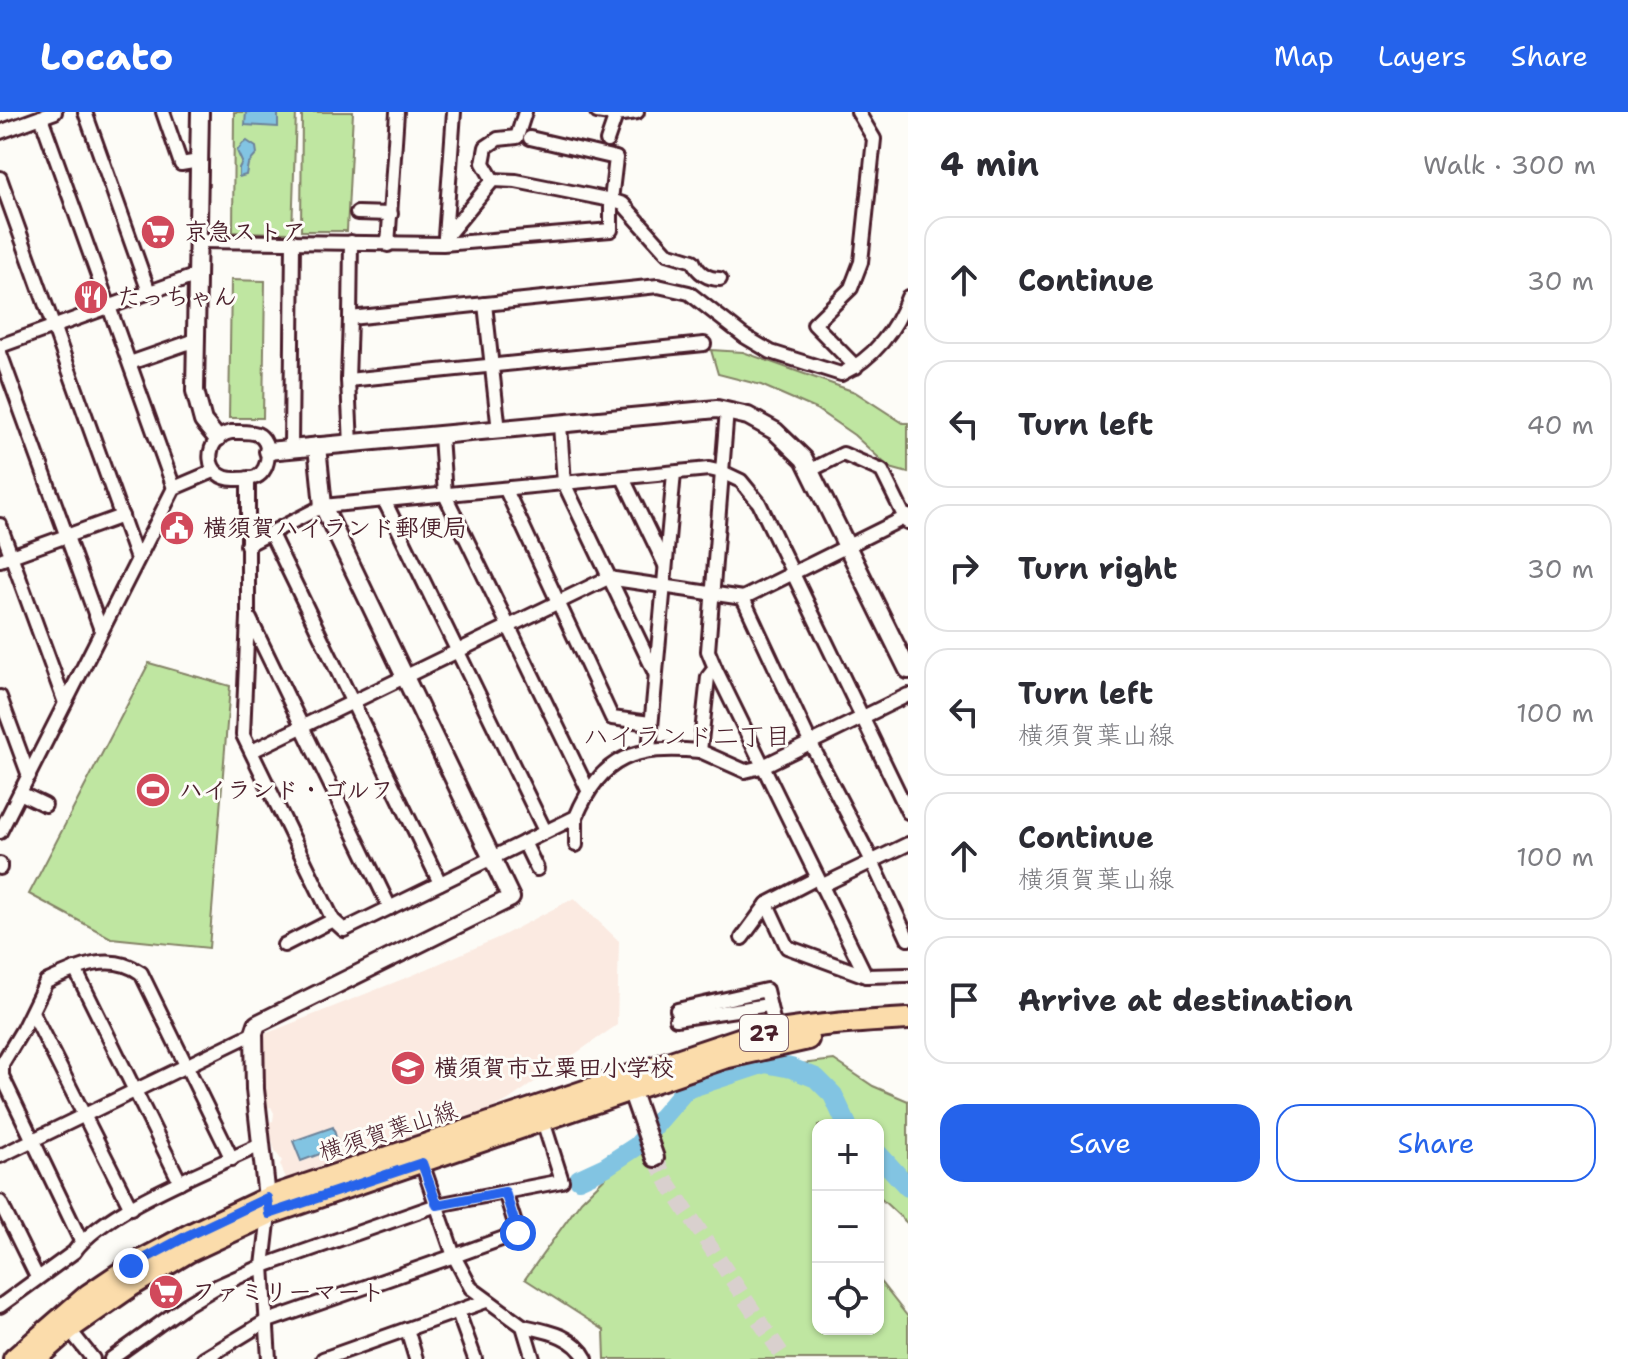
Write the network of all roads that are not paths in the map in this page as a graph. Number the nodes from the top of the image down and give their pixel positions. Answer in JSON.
{"nodes":[{"id":1,"x":55,"y":112,"type":"edge"},
{"id":2,"x":85,"y":112,"type":"edge"},
{"id":3,"x":163,"y":112,"type":"edge"},
{"id":4,"x":200,"y":112,"type":"edge"},
{"id":5,"x":397,"y":112,"type":"edge"},
{"id":6,"x":454,"y":112,"type":"edge"},
{"id":7,"x":525,"y":112,"type":"edge"},
{"id":8,"x":597,"y":112,"type":"edge"},
{"id":9,"x":637,"y":112,"type":"edge"},
{"id":10,"x":858,"y":112,"type":"edge"},
{"id":11,"x":617,"y":114,"type":"edge"},
{"id":12,"x":41,"y":117,"type":"junction"},
{"id":13,"x":0,"y":132,"type":"edge"},
{"id":14,"x":530,"y":138,"type":"dead end"},
{"id":15,"x":607,"y":141,"type":"dead end"},
{"id":16,"x":193,"y":162,"type":"dead end"},
{"id":17,"x":0,"y":178,"type":"edge"},
{"id":18,"x":493,"y":180,"type":"junction"},
{"id":19,"x":611,"y":200,"type":"junction"},
{"id":20,"x":357,"y":213,"type":"dead end"},
{"id":21,"x":391,"y":214,"type":"junction"},
{"id":22,"x":197,"y":241,"type":"junction"},
{"id":23,"x":293,"y":241,"type":"junction"},
{"id":24,"x":444,"y":241,"type":"junction"},
{"id":25,"x":351,"y":242,"type":"junction"},
{"id":26,"x":388,"y":245,"type":"junction"},
{"id":27,"x":197,"y":275,"type":"junction"},
{"id":28,"x":720,"y":279,"type":"dead end"},
{"id":29,"x":149,"y":292,"type":"junction"},
{"id":30,"x":908,"y":297,"type":"edge"},
{"id":31,"x":485,"y":304,"type":"junction"},
{"id":32,"x":109,"y":307,"type":"junction"},
{"id":33,"x":350,"y":318,"type":"junction"},
{"id":34,"x":54,"y":327,"type":"junction"},
{"id":35,"x":196,"y":340,"type":"junction"},
{"id":36,"x":704,"y":344,"type":"dead end"},
{"id":37,"x":0,"y":346,"type":"edge"},
{"id":38,"x":0,"y":353,"type":"edge"},
{"id":39,"x":130,"y":363,"type":"junction"},
{"id":40,"x":492,"y":364,"type":"junction"},
{"id":41,"x":856,"y":367,"type":"junction"},
{"id":42,"x":348,"y":380,"type":"junction"},
{"id":43,"x":727,"y":410,"type":"junction"},
{"id":44,"x":560,"y":425,"type":"junction"},
{"id":45,"x":499,"y":431,"type":"junction"},
{"id":46,"x":441,"y":436,"type":"junction"},
{"id":47,"x":217,"y":438,"type":"junction"},
{"id":48,"x":351,"y":445,"type":"junction"},
{"id":49,"x":317,"y":446,"type":"junction"},
{"id":50,"x":291,"y":447,"type":"junction"},
{"id":51,"x":268,"y":451,"type":"junction"},
{"id":52,"x":811,"y":470,"type":"junction"},
{"id":53,"x":214,"y":471,"type":"junction"},
{"id":54,"x":722,"y":472,"type":"junction"},
{"id":55,"x":674,"y":473,"type":"junction"},
{"id":56,"x":248,"y":478,"type":"junction"},
{"id":57,"x":623,"y":478,"type":"junction"},
{"id":58,"x":564,"y":483,"type":"junction"},
{"id":59,"x":174,"y":488,"type":"junction"},
{"id":60,"x":506,"y":490,"type":"junction"},
{"id":61,"x":445,"y":495,"type":"junction"},
{"id":62,"x":385,"y":502,"type":"junction"},
{"id":63,"x":323,"y":506,"type":"junction"},
{"id":64,"x":122,"y":516,"type":"junction"},
{"id":65,"x":907,"y":520,"type":"edge"},
{"id":66,"x":0,"y":525,"type":"edge"},
{"id":67,"x":271,"y":534,"type":"junction"},
{"id":68,"x":66,"y":536,"type":"junction"},
{"id":69,"x":247,"y":545,"type":"junction"},
{"id":70,"x":848,"y":546,"type":"junction"},
{"id":71,"x":6,"y":558,"type":"edge"},
{"id":72,"x":137,"y":559,"type":"junction"},
{"id":73,"x":666,"y":566,"type":"junction"},
{"id":74,"x":793,"y":573,"type":"junction"},
{"id":75,"x":608,"y":578,"type":"junction"},
{"id":76,"x":664,"y":584,"type":"junction"},
{"id":77,"x":713,"y":592,"type":"junction"},
{"id":78,"x":743,"y":598,"type":"junction"},
{"id":79,"x":558,"y":602,"type":"junction"},
{"id":80,"x":248,"y":617,"type":"junction"},
{"id":81,"x":507,"y":627,"type":"junction"},
{"id":82,"x":101,"y":630,"type":"junction"},
{"id":83,"x":457,"y":651,"type":"junction"},
{"id":84,"x":715,"y":668,"type":"junction"},
{"id":85,"x":908,"y":670,"type":"edge"},
{"id":86,"x":655,"y":673,"type":"junction"},
{"id":87,"x":406,"y":676,"type":"junction"},
{"id":88,"x":908,"y":695,"type":"edge"},
{"id":89,"x":0,"y":697,"type":"edge"},
{"id":90,"x":351,"y":702,"type":"junction"},
{"id":91,"x":65,"y":703,"type":"junction"},
{"id":92,"x":862,"y":717,"type":"junction"},
{"id":93,"x":650,"y":723,"type":"junction"},
{"id":94,"x":302,"y":726,"type":"junction"},
{"id":95,"x":810,"y":742,"type":"junction"},
{"id":96,"x":649,"y":750,"type":"junction"},
{"id":97,"x":252,"y":751,"type":"junction"},
{"id":98,"x":700,"y":751,"type":"junction"},
{"id":99,"x":761,"y":767,"type":"junction"},
{"id":100,"x":29,"y":776,"type":"junction"},
{"id":101,"x":588,"y":790,"type":"junction"},
{"id":102,"x":20,"y":793,"type":"junction"},
{"id":103,"x":45,"y":805,"type":"dead end"},
{"id":104,"x":908,"y":812,"type":"edge"},
{"id":105,"x":576,"y":817,"type":"junction"},
{"id":106,"x":545,"y":831,"type":"junction"},
{"id":107,"x":0,"y":832,"type":"edge"},
{"id":108,"x":524,"y":842,"type":"junction"},
{"id":109,"x":908,"y":844,"type":"edge"},
{"id":110,"x":576,"y":845,"type":"dead end"},
{"id":111,"x":491,"y":857,"type":"junction"},
{"id":112,"x":872,"y":861,"type":"junction"},
{"id":113,"x":537,"y":869,"type":"dead end"},
{"id":114,"x":819,"y":882,"type":"junction"},
{"id":115,"x":440,"y":883,"type":"junction"},
{"id":116,"x":767,"y":904,"type":"junction"},
{"id":117,"x":390,"y":908,"type":"junction"},
{"id":118,"x":333,"y":920,"type":"junction"},
{"id":119,"x":742,"y":938,"type":"dead end"},
{"id":120,"x":908,"y":939,"type":"edge"},
{"id":121,"x":284,"y":945,"type":"dead end"},
{"id":122,"x":75,"y":969,"type":"junction"},
{"id":123,"x":908,"y":975,"type":"edge"},
{"id":124,"x":866,"y":976,"type":"junction"},
{"id":125,"x":32,"y":1012,"type":"junction"},
{"id":126,"x":676,"y":1014,"type":"dead end"},
{"id":127,"x":908,"y":1019,"type":"edge"},
{"id":128,"x":908,"y":1032,"type":"edge"},
{"id":129,"x":254,"y":1033,"type":"junction"},
{"id":130,"x":777,"y":1037,"type":"junction"},
{"id":131,"x":187,"y":1066,"type":"junction"},
{"id":132,"x":629,"y":1084,"type":"junction"},
{"id":133,"x":134,"y":1090,"type":"junction"},
{"id":134,"x":83,"y":1115,"type":"junction"},
{"id":135,"x":543,"y":1121,"type":"junction"},
{"id":136,"x":33,"y":1139,"type":"junction"},
{"id":137,"x":260,"y":1145,"type":"junction"},
{"id":138,"x":653,"y":1153,"type":"tunnel mouth"},
{"id":139,"x":0,"y":1156,"type":"edge"},
{"id":140,"x":232,"y":1159,"type":"junction"},
{"id":141,"x":422,"y":1163,"type":"junction"},
{"id":142,"x":180,"y":1182,"type":"junction"},
{"id":143,"x":505,"y":1192,"type":"junction"},
{"id":144,"x":0,"y":1202,"type":"edge"},
{"id":145,"x":437,"y":1205,"type":"junction"},
{"id":146,"x":268,"y":1206,"type":"junction"},
{"id":147,"x":131,"y":1208,"type":"junction"},
{"id":148,"x":81,"y":1241,"type":"junction"},
{"id":149,"x":454,"y":1256,"type":"junction"},
{"id":150,"x":263,"y":1266,"type":"junction"},
{"id":151,"x":37,"y":1277,"type":"junction"},
{"id":152,"x":486,"y":1301,"type":"junction"},
{"id":153,"x":0,"y":1306,"type":"edge"},
{"id":154,"x":458,"y":1312,"type":"junction"},
{"id":155,"x":265,"y":1322,"type":"junction"},
{"id":156,"x":523,"y":1326,"type":"junction"},
{"id":157,"x":69,"y":1329,"type":"junction"},
{"id":158,"x":407,"y":1329,"type":"junction"},
{"id":159,"x":359,"y":1353,"type":"edge"},
{"id":160,"x":14,"y":1359,"type":"edge"},
{"id":161,"x":35,"y":1359,"type":"edge"},
{"id":162,"x":93,"y":1359,"type":"edge"},
{"id":163,"x":111,"y":1359,"type":"edge"},
{"id":164,"x":204,"y":1359,"type":"edge"},
{"id":165,"x":269,"y":1359,"type":"edge"},
{"id":166,"x":323,"y":1359,"type":"edge"},
{"id":167,"x":416,"y":1359,"type":"edge"},
{"id":168,"x":475,"y":1359,"type":"edge"},
{"id":169,"x":533,"y":1359,"type":"edge"},
{"id":170,"x":586,"y":1359,"type":"edge"}],
"edges":[{"from":1,"to":12,"type":"street"},
{"from":2,"to":29,"type":"street"},
{"from":3,"to":16,"type":"street"},
{"from":4,"to":22,"type":"street"},
{"from":5,"to":21,"type":"street"},
{"from":6,"to":24,"type":"street"},
{"from":7,"to":18,"type":"street"},
{"from":8,"to":11,"type":"street"},
{"from":9,"to":11,"type":"street"},
{"from":10,"to":41,"type":"street"},
{"from":11,"to":15,"type":"street"},
{"from":12,"to":13,"type":"street"},
{"from":12,"to":32,"type":"street"},
{"from":14,"to":19,"type":"street"},
{"from":17,"to":34,"type":"street"},
{"from":18,"to":19,"type":"street"},
{"from":18,"to":24,"type":"street"},
{"from":19,"to":24,"type":"street"},
{"from":19,"to":28,"type":"street"},
{"from":20,"to":21,"type":"street"},
{"from":21,"to":26,"type":"street"},
{"from":22,"to":23,"type":"street"},
{"from":22,"to":27,"type":"street"},
{"from":23,"to":25,"type":"street"},
{"from":23,"to":50,"type":"street"},
{"from":24,"to":26,"type":"street"},
{"from":25,"to":26,"type":"street"},
{"from":25,"to":33,"type":"street"},
{"from":27,"to":29,"type":"street"},
{"from":27,"to":35,"type":"street"},
{"from":29,"to":32,"type":"street"},
{"from":30,"to":41,"type":"street"},
{"from":31,"to":33,"type":"street"},
{"from":31,"to":40,"type":"street"},
{"from":31,"to":41,"type":"street"},
{"from":32,"to":34,"type":"street"},
{"from":32,"to":39,"type":"street"},
{"from":33,"to":42,"type":"street"},
{"from":34,"to":37,"type":"street"},
{"from":34,"to":64,"type":"street"},
{"from":35,"to":39,"type":"street"},
{"from":35,"to":47,"type":"street"},
{"from":36,"to":40,"type":"street"},
{"from":38,"to":68,"type":"street"},
{"from":39,"to":59,"type":"street"},
{"from":40,"to":42,"type":"street"},
{"from":40,"to":45,"type":"street"},
{"from":42,"to":48,"type":"street"},
{"from":43,"to":44,"type":"street"},
{"from":43,"to":52,"type":"street"},
{"from":43,"to":54,"type":"street"},
{"from":44,"to":45,"type":"street"},
{"from":44,"to":58,"type":"street"},
{"from":45,"to":46,"type":"street"},
{"from":46,"to":48,"type":"street"},
{"from":46,"to":61,"type":"street"},
{"from":47,"to":51,"type":"street"},
{"from":47,"to":53,"type":"street"},
{"from":48,"to":49,"type":"street"},
{"from":49,"to":50,"type":"street"},
{"from":49,"to":63,"type":"street"},
{"from":50,"to":51,"type":"street"},
{"from":51,"to":56,"type":"street"},
{"from":52,"to":65,"type":"street"},
{"from":52,"to":70,"type":"street"},
{"from":53,"to":56,"type":"street"},
{"from":53,"to":59,"type":"street"},
{"from":54,"to":55,"type":"street"},
{"from":54,"to":74,"type":"street"},
{"from":54,"to":77,"type":"street"},
{"from":55,"to":57,"type":"street"},
{"from":55,"to":73,"type":"street"},
{"from":56,"to":69,"type":"street"},
{"from":57,"to":58,"type":"street"},
{"from":57,"to":73,"type":"street"},
{"from":58,"to":60,"type":"street"},
{"from":58,"to":75,"type":"street"},
{"from":59,"to":72,"type":"street"},
{"from":60,"to":61,"type":"street"},
{"from":60,"to":79,"type":"street"},
{"from":61,"to":62,"type":"street"},
{"from":61,"to":81,"type":"street"},
{"from":62,"to":63,"type":"street"},
{"from":62,"to":83,"type":"street"},
{"from":63,"to":67,"type":"street"},
{"from":63,"to":87,"type":"street"},
{"from":64,"to":68,"type":"street"},
{"from":64,"to":72,"type":"street"},
{"from":65,"to":70,"type":"street"},
{"from":66,"to":71,"type":"street"},
{"from":67,"to":69,"type":"street"},
{"from":67,"to":90,"type":"street"},
{"from":68,"to":71,"type":"street"},
{"from":68,"to":82,"type":"street"},
{"from":69,"to":80,"type":"street"},
{"from":70,"to":74,"type":"street"},
{"from":70,"to":85,"type":"street"},
{"from":71,"to":91,"type":"street"},
{"from":72,"to":82,"type":"street"},
{"from":73,"to":76,"type":"street"},
{"from":74,"to":78,"type":"street"},
{"from":74,"to":92,"type":"street"},
{"from":75,"to":76,"type":"street"},
{"from":75,"to":79,"type":"street"},
{"from":75,"to":86,"type":"street"},
{"from":76,"to":77,"type":"street"},
{"from":76,"to":86,"type":"street"},
{"from":77,"to":78,"type":"street"},
{"from":77,"to":84,"type":"street"},
{"from":78,"to":95,"type":"street"},
{"from":79,"to":81,"type":"street"},
{"from":79,"to":93,"type":"street"},
{"from":80,"to":94,"type":"street"},
{"from":80,"to":97,"type":"street"},
{"from":81,"to":83,"type":"street"},
{"from":81,"to":101,"type":"street"},
{"from":82,"to":91,"type":"street"},
{"from":83,"to":87,"type":"street"},
{"from":83,"to":106,"type":"street"},
{"from":84,"to":98,"type":"street"},
{"from":84,"to":99,"type":"street"},
{"from":86,"to":93,"type":"street"},
{"from":87,"to":90,"type":"street"},
{"from":87,"to":111,"type":"street"},
{"from":88,"to":92,"type":"street"},
{"from":89,"to":100,"type":"street"},
{"from":90,"to":94,"type":"street"},
{"from":90,"to":115,"type":"street"},
{"from":91,"to":100,"type":"street"},
{"from":92,"to":95,"type":"street"},
{"from":92,"to":104,"type":"street"},
{"from":93,"to":96,"type":"street"},
{"from":94,"to":97,"type":"street"},
{"from":94,"to":117,"type":"street"},
{"from":95,"to":99,"type":"street"},
{"from":95,"to":112,"type":"street"},
{"from":96,"to":98,"type":"street"},
{"from":96,"to":101,"type":"street"},
{"from":97,"to":118,"type":"street"},
{"from":98,"to":99,"type":"street"},
{"from":99,"to":114,"type":"street"},
{"from":100,"to":102,"type":"street"},
{"from":101,"to":105,"type":"street"},
{"from":102,"to":103,"type":"street"},
{"from":102,"to":107,"type":"street"},
{"from":105,"to":106,"type":"street"},
{"from":105,"to":110,"type":"street"},
{"from":106,"to":108,"type":"street"},
{"from":108,"to":111,"type":"street"},
{"from":108,"to":113,"type":"street"},
{"from":109,"to":112,"type":"street"},
{"from":111,"to":115,"type":"street"},
{"from":111,"to":129,"type":"street"},
{"from":112,"to":114,"type":"street"},
{"from":112,"to":120,"type":"street"},
{"from":114,"to":116,"type":"street"},
{"from":114,"to":124,"type":"street"},
{"from":115,"to":117,"type":"street"},
{"from":116,"to":119,"type":"street"},
{"from":116,"to":124,"type":"street"},
{"from":117,"to":118,"type":"street"},
{"from":118,"to":121,"type":"street"},
{"from":122,"to":125,"type":"street"},
{"from":122,"to":131,"type":"street"},
{"from":122,"to":133,"type":"street"},
{"from":123,"to":124,"type":"street"},
{"from":125,"to":134,"type":"street"},
{"from":125,"to":136,"type":"street"},
{"from":126,"to":130,"type":"street"},
{"from":127,"to":130,"type":"main road","name":"横須賀葉山線","number":"27"},
{"from":128,"to":130,"type":"main road","name":"横須賀葉山線","number":"27"},
{"from":129,"to":131,"type":"street"},
{"from":129,"to":137,"type":"street"},
{"from":130,"to":132,"type":"main road","name":"横須賀葉山線","number":"27"},
{"from":131,"to":133,"type":"street"},
{"from":131,"to":140,"type":"street"},
{"from":132,"to":135,"type":"main road","name":"横須賀葉山線","number":"27"},
{"from":132,"to":138,"type":"street"},
{"from":132,"to":146,"type":"main road","name":"横須賀葉山線","number":"27"},
{"from":133,"to":134,"type":"street"},
{"from":133,"to":142,"type":"street"},
{"from":134,"to":136,"type":"street"},
{"from":134,"to":147,"type":"street"},
{"from":135,"to":141,"type":"main road","name":"横須賀葉山線","number":"27"},
{"from":135,"to":143,"type":"street"},
{"from":136,"to":139,"type":"street"},
{"from":136,"to":148,"type":"street"},
{"from":137,"to":140,"type":"street"},
{"from":137,"to":146,"type":"street"},
{"from":140,"to":142,"type":"street"},
{"from":141,"to":145,"type":"street"},
{"from":141,"to":146,"type":"main road","name":"横須賀葉山線","number":"27"},
{"from":142,"to":147,"type":"street"},
{"from":143,"to":145,"type":"street"},
{"from":143,"to":149,"type":"street"},
{"from":144,"to":151,"type":"street"},
{"from":145,"to":149,"type":"street"},
{"from":145,"to":150,"type":"street"},
{"from":146,"to":150,"type":"street"},
{"from":146,"to":157,"type":"main road","name":"横須賀葉山線","number":"27"},
{"from":146,"to":160,"type":"main road","name":"横須賀葉山線","number":"27"},
{"from":147,"to":148,"type":"street"},
{"from":148,"to":151,"type":"street"},
{"from":149,"to":152,"type":"street"},
{"from":149,"to":155,"type":"street"},
{"from":150,"to":155,"type":"street"},
{"from":150,"to":163,"type":"street"},
{"from":151,"to":153,"type":"street"},
{"from":152,"to":154,"type":"street"},
{"from":152,"to":156,"type":"street"},
{"from":154,"to":158,"type":"street"},
{"from":154,"to":168,"type":"street"},
{"from":155,"to":164,"type":"street"},
{"from":155,"to":165,"type":"street"},
{"from":156,"to":169,"type":"street"},
{"from":156,"to":170,"type":"street"},
{"from":157,"to":161,"type":"main road","name":"横須賀葉山線","number":"27"},
{"from":157,"to":162,"type":"street"},
{"from":158,"to":159,"type":"street"},
{"from":158,"to":167,"type":"street"},
{"from":159,"to":166,"type":"street"}]}
